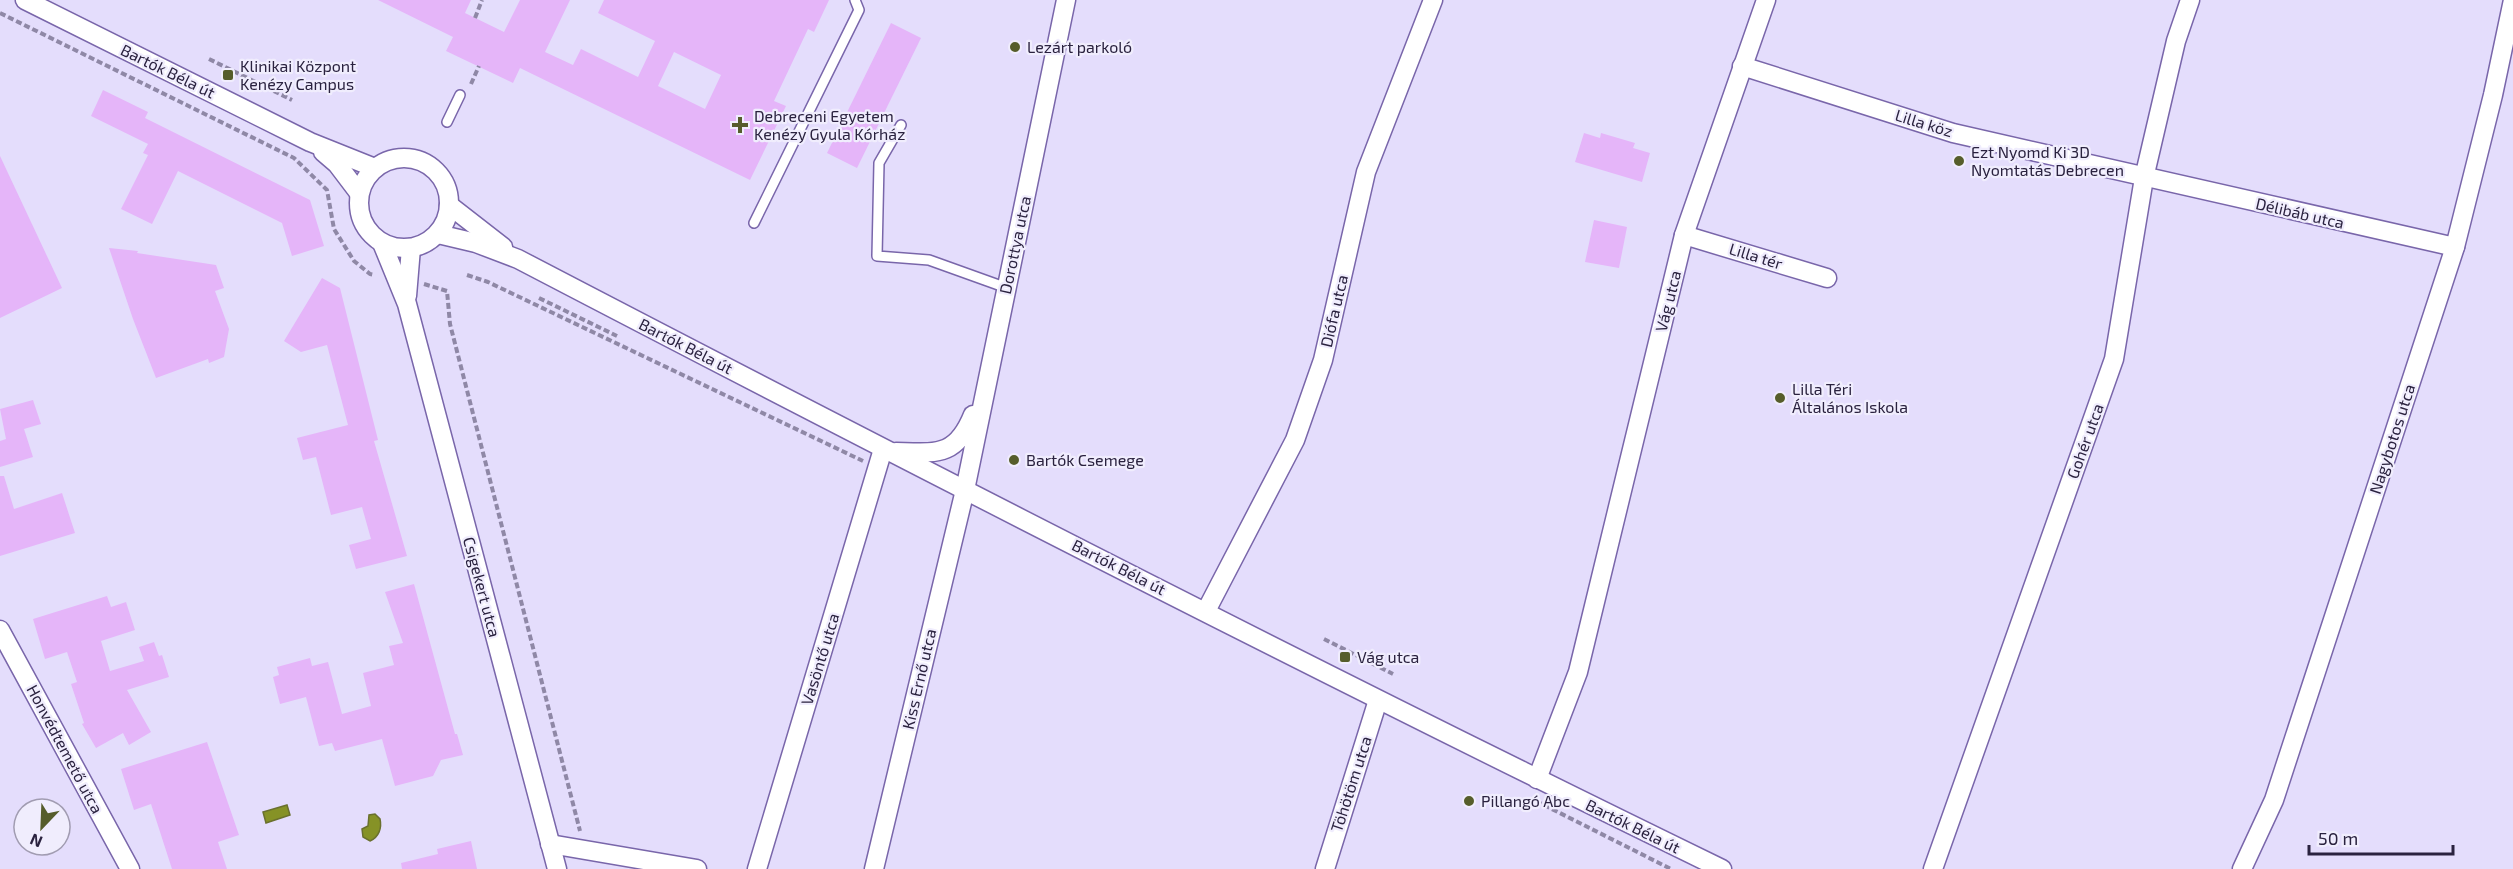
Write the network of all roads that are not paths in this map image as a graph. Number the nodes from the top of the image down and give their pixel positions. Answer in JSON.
{"nodes":[{"id":1,"x":25,"y":0,"type":"edge"},
{"id":2,"x":855,"y":0,"type":"edge"},
{"id":3,"x":1066,"y":0,"type":"edge"},
{"id":4,"x":1433,"y":0,"type":"edge"},
{"id":5,"x":1766,"y":0,"type":"edge"},
{"id":6,"x":2190,"y":0,"type":"edge"},
{"id":7,"x":2513,"y":0,"type":"edge"},
{"id":8,"x":1742,"y":66,"type":"junction"},
{"id":9,"x":460,"y":95,"type":"dead end"},
{"id":10,"x":447,"y":122,"type":"dead end"},
{"id":11,"x":901,"y":125,"type":"dead end"},
{"id":12,"x":310,"y":142,"type":"junction"},
{"id":13,"x":375,"y":168,"type":"junction"},
{"id":14,"x":2144,"y":178,"type":"junction"},
{"id":15,"x":359,"y":193,"type":"junction"},
{"id":16,"x":449,"y":206,"type":"junction"},
{"id":17,"x":754,"y":223,"type":"dead end"},
{"id":18,"x":438,"y":234,"type":"junction"},
{"id":19,"x":1684,"y":235,"type":"junction"},
{"id":20,"x":382,"y":243,"type":"junction"},
{"id":21,"x":2455,"y":247,"type":"junction"},
{"id":22,"x":411,"y":248,"type":"junction"},
{"id":23,"x":518,"y":259,"type":"junction"},
{"id":24,"x":1827,"y":278,"type":"dead end"},
{"id":25,"x":1007,"y":288,"type":"junction"},
{"id":26,"x":407,"y":304,"type":"junction"},
{"id":27,"x":986,"y":383,"type":"junction"},
{"id":28,"x":886,"y":451,"type":"junction"},
{"id":29,"x":965,"y":490,"type":"junction"},
{"id":30,"x":1206,"y":611,"type":"junction"},
{"id":31,"x":0,"y":630,"type":"edge"},
{"id":32,"x":1378,"y":700,"type":"junction"},
{"id":33,"x":1537,"y":779,"type":"junction"},
{"id":34,"x":550,"y":844,"type":"junction"},
{"id":35,"x":130,"y":869,"type":"edge"},
{"id":36,"x":557,"y":869,"type":"edge"},
{"id":37,"x":697,"y":869,"type":"edge"},
{"id":38,"x":757,"y":869,"type":"edge"},
{"id":39,"x":874,"y":869,"type":"edge"},
{"id":40,"x":1325,"y":869,"type":"edge"},
{"id":41,"x":1722,"y":869,"type":"edge"},
{"id":42,"x":1933,"y":869,"type":"edge"},
{"id":43,"x":2242,"y":869,"type":"edge"}],
"edges":[{"from":1,"to":12,"type":"street","name":"Bartók Béla út"},
{"from":2,"to":17,"type":"lane"},
{"from":3,"to":25,"type":"street","name":"Dorottya utca"},
{"from":4,"to":30,"type":"street","name":"Diófa utca"},
{"from":5,"to":8,"type":"street","name":"Vág utca"},
{"from":6,"to":14,"type":"street","name":"Gohér utca"},
{"from":7,"to":21,"type":"street","name":"Nagybotos utca"},
{"from":8,"to":14,"type":"street","name":"Lilla köz"},
{"from":8,"to":19,"type":"street","name":"Vág utca"},
{"from":9,"to":10,"type":"lane"},
{"from":11,"to":25,"type":"lane"},
{"from":12,"to":13,"type":"street"},
{"from":12,"to":15,"type":"street"},
{"from":13,"to":15,"type":"street"},
{"from":13,"to":16,"type":"street"},
{"from":14,"to":21,"type":"street","name":"Délibáb utca"},
{"from":14,"to":42,"type":"street","name":"Gohér utca"},
{"from":15,"to":20,"type":"street"},
{"from":16,"to":18,"type":"street"},
{"from":16,"to":23,"type":"street"},
{"from":18,"to":22,"type":"street"},
{"from":18,"to":23,"type":"street"},
{"from":19,"to":24,"type":"street","name":"Lilla tér"},
{"from":19,"to":33,"type":"street","name":"Vág utca"},
{"from":20,"to":22,"type":"street"},
{"from":20,"to":26,"type":"street"},
{"from":21,"to":43,"type":"street","name":"Nagybotos utca"},
{"from":22,"to":26,"type":"street"},
{"from":23,"to":28,"type":"street","name":"Bartók Béla út"},
{"from":25,"to":27,"type":"street","name":"Dorottya utca"},
{"from":26,"to":34,"type":"street","name":"Csigekert utca"},
{"from":27,"to":28,"type":"street"},
{"from":27,"to":29,"type":"street","name":"Dorottya utca"},
{"from":28,"to":29,"type":"street","name":"Bartók Béla út"},
{"from":28,"to":38,"type":"street","name":"Vasöntő utca"},
{"from":29,"to":30,"type":"street","name":"Bartók Béla út"},
{"from":29,"to":39,"type":"street","name":"Kiss Ernő utca"},
{"from":30,"to":32,"type":"street","name":"Bartók Béla út"},
{"from":31,"to":35,"type":"street","name":"Honvédtemető utca"},
{"from":32,"to":33,"type":"street","name":"Bartók Béla út"},
{"from":32,"to":40,"type":"street","name":"Töhötöm utca"},
{"from":33,"to":41,"type":"street","name":"Bartók Béla út"},
{"from":34,"to":36,"type":"street","name":"Csigekert utca"},
{"from":34,"to":37,"type":"street"}]}
